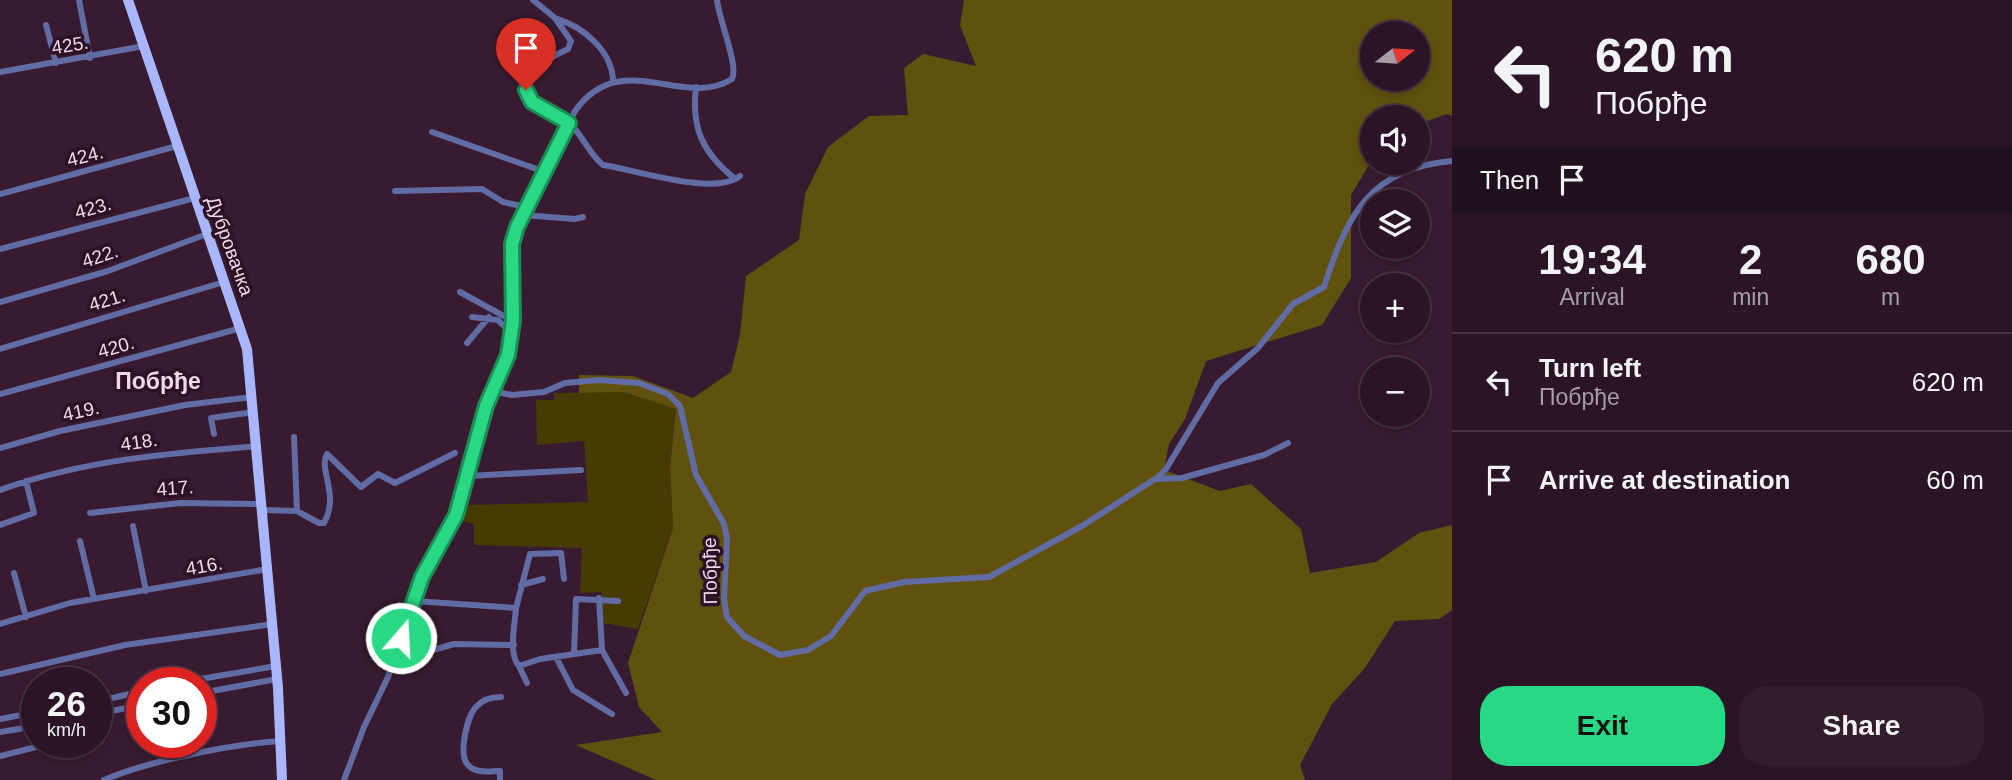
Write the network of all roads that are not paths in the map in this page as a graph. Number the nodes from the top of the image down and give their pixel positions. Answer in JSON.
{"nodes":[{"id":1,"x":79,"y":0,"type":"edge"},
{"id":2,"x":128,"y":0,"type":"edge"},
{"id":3,"x":533,"y":0,"type":"edge"},
{"id":4,"x":717,"y":0,"type":"edge"},
{"id":5,"x":555,"y":18,"type":"junction"},
{"id":6,"x":46,"y":24,"type":"dead end"},
{"id":7,"x":144,"y":46,"type":"junction"},
{"id":8,"x":90,"y":58,"type":"junction"},
{"id":9,"x":55,"y":63,"type":"junction"},
{"id":10,"x":0,"y":72,"type":"edge"},
{"id":11,"x":613,"y":82,"type":"junction"},
{"id":12,"x":696,"y":87,"type":"junction"},
{"id":13,"x":569,"y":123,"type":"junction"},
{"id":14,"x":432,"y":132,"type":"dead end"},
{"id":15,"x":177,"y":146,"type":"junction"},
{"id":16,"x":1452,"y":161,"type":"edge"},
{"id":17,"x":545,"y":172,"type":"junction"},
{"id":18,"x":395,"y":191,"type":"dead end"},
{"id":19,"x":0,"y":194,"type":"edge"},
{"id":20,"x":195,"y":198,"type":"junction"},
{"id":21,"x":526,"y":207,"type":"junction"},
{"id":22,"x":523,"y":215,"type":"junction"},
{"id":23,"x":583,"y":217,"type":"dead end"},
{"id":24,"x":207,"y":234,"type":"junction"},
{"id":25,"x":0,"y":249,"type":"edge"},
{"id":26,"x":224,"y":282,"type":"junction"},
{"id":27,"x":460,"y":292,"type":"dead end"},
{"id":28,"x":0,"y":302,"type":"edge"},
{"id":29,"x":471,"y":317,"type":"dead end"},
{"id":30,"x":489,"y":317,"type":"junction"},
{"id":31,"x":513,"y":321,"type":"junction"},
{"id":32,"x":241,"y":328,"type":"junction"},
{"id":33,"x":512,"y":334,"type":"junction"},
{"id":34,"x":467,"y":344,"type":"dead end"},
{"id":35,"x":0,"y":349,"type":"edge"},
{"id":36,"x":491,"y":391,"type":"junction"},
{"id":37,"x":0,"y":394,"type":"edge"},
{"id":38,"x":253,"y":397,"type":"junction"},
{"id":39,"x":254,"y":412,"type":"junction"},
{"id":40,"x":214,"y":434,"type":"dead end"},
{"id":41,"x":294,"y":437,"type":"dead end"},
{"id":42,"x":1288,"y":443,"type":"dead end"},
{"id":43,"x":258,"y":446,"type":"junction"},
{"id":44,"x":0,"y":448,"type":"edge"},
{"id":45,"x":455,"y":453,"type":"dead end"},
{"id":46,"x":581,"y":470,"type":"dead end"},
{"id":47,"x":468,"y":476,"type":"junction"},
{"id":48,"x":1155,"y":479,"type":"junction"},
{"id":49,"x":26,"y":481,"type":"junction"},
{"id":50,"x":0,"y":490,"type":"edge"},
{"id":51,"x":262,"y":507,"type":"junction"},
{"id":52,"x":298,"y":511,"type":"junction"},
{"id":53,"x":90,"y":513,"type":"dead end"},
{"id":54,"x":0,"y":524,"type":"edge"},
{"id":55,"x":133,"y":526,"type":"dead end"},
{"id":56,"x":80,"y":541,"type":"dead end"},
{"id":57,"x":268,"y":569,"type":"junction"},
{"id":58,"x":14,"y":573,"type":"dead end"},
{"id":59,"x":543,"y":579,"type":"dead end"},
{"id":60,"x":564,"y":579,"type":"dead end"},
{"id":61,"x":521,"y":585,"type":"junction"},
{"id":62,"x":146,"y":591,"type":"junction"},
{"id":63,"x":599,"y":598,"type":"junction"},
{"id":64,"x":94,"y":599,"type":"junction"},
{"id":65,"x":414,"y":601,"type":"junction"},
{"id":66,"x":618,"y":601,"type":"dead end"},
{"id":67,"x":516,"y":608,"type":"junction"},
{"id":68,"x":26,"y":617,"type":"junction"},
{"id":69,"x":0,"y":624,"type":"edge"},
{"id":70,"x":273,"y":624,"type":"junction"},
{"id":71,"x":514,"y":645,"type":"junction"},
{"id":72,"x":602,"y":650,"type":"junction"},
{"id":73,"x":574,"y":654,"type":"junction"},
{"id":74,"x":395,"y":656,"type":"junction"},
{"id":75,"x":556,"y":657,"type":"junction"},
{"id":76,"x":276,"y":666,"type":"junction"},
{"id":77,"x":519,"y":666,"type":"junction"},
{"id":78,"x":0,"y":674,"type":"edge"},
{"id":79,"x":217,"y":676,"type":"edge"},
{"id":80,"x":277,"y":678,"type":"junction"},
{"id":81,"x":527,"y":683,"type":"dead end"},
{"id":82,"x":217,"y":690,"type":"edge"},
{"id":83,"x":626,"y":694,"type":"dead end"},
{"id":84,"x":501,"y":697,"type":"dead end"},
{"id":85,"x":612,"y":714,"type":"dead end"},
{"id":86,"x":21,"y":715,"type":"edge"},
{"id":87,"x":0,"y":719,"type":"edge"},
{"id":88,"x":21,"y":729,"type":"edge"},
{"id":89,"x":0,"y":732,"type":"edge"},
{"id":90,"x":281,"y":741,"type":"junction"},
{"id":91,"x":21,"y":751,"type":"edge"},
{"id":92,"x":0,"y":756,"type":"edge"},
{"id":93,"x":104,"y":780,"type":"edge"},
{"id":94,"x":282,"y":780,"type":"edge"},
{"id":95,"x":344,"y":780,"type":"edge"},
{"id":96,"x":500,"y":780,"type":"edge"}],
"edges":[{"from":1,"to":8,"type":"street"},
{"from":2,"to":7,"type":"main road","name":"Дубровачка"},
{"from":3,"to":5,"type":"street"},
{"from":4,"to":12,"type":"street"},
{"from":5,"to":11,"type":"street"},
{"from":5,"to":13,"type":"street"},
{"from":6,"to":9,"type":"street"},
{"from":7,"to":8,"type":"street","name":"425."},
{"from":7,"to":15,"type":"main road","name":"Дубровачка"},
{"from":8,"to":9,"type":"street","name":"425."},
{"from":9,"to":10,"type":"street","name":"425."},
{"from":11,"to":12,"type":"street"},
{"from":11,"to":13,"type":"street"},
{"from":12,"to":13,"type":"street"},
{"from":13,"to":17,"type":"street"},
{"from":14,"to":17,"type":"street"},
{"from":15,"to":19,"type":"street","name":"424."},
{"from":15,"to":20,"type":"main road","name":"Дубровачка"},
{"from":16,"to":48,"type":"street"},
{"from":17,"to":21,"type":"street"},
{"from":18,"to":21,"type":"street"},
{"from":20,"to":24,"type":"main road","name":"Дубровачка"},
{"from":20,"to":25,"type":"street","name":"423."},
{"from":21,"to":22,"type":"street"},
{"from":22,"to":23,"type":"street"},
{"from":22,"to":31,"type":"street"},
{"from":24,"to":26,"type":"main road","name":"Дубровачка"},
{"from":24,"to":28,"type":"street","name":"422."},
{"from":26,"to":32,"type":"main road","name":"Дубровачка"},
{"from":26,"to":35,"type":"street","name":"421."},
{"from":27,"to":31,"type":"street"},
{"from":29,"to":30,"type":"street"},
{"from":30,"to":33,"type":"street"},
{"from":30,"to":34,"type":"street"},
{"from":31,"to":33,"type":"street"},
{"from":32,"to":37,"type":"street","name":"420."},
{"from":32,"to":38,"type":"main road","name":"Дубровачка"},
{"from":33,"to":36,"type":"street"},
{"from":36,"to":47,"type":"street"},
{"from":36,"to":48,"type":"street","name":"Побрђе"},
{"from":38,"to":39,"type":"main road","name":"Дубровачка"},
{"from":38,"to":44,"type":"street","name":"419."},
{"from":39,"to":40,"type":"street"},
{"from":39,"to":43,"type":"main road","name":"Дубровачка"},
{"from":41,"to":52,"type":"street"},
{"from":42,"to":48,"type":"street"},
{"from":43,"to":49,"type":"street","name":"418."},
{"from":43,"to":51,"type":"main road","name":"Дубровачка"},
{"from":45,"to":52,"type":"street"},
{"from":46,"to":47,"type":"street"},
{"from":47,"to":65,"type":"street"},
{"from":49,"to":50,"type":"street","name":"418."},
{"from":49,"to":54,"type":"street"},
{"from":51,"to":52,"type":"street"},
{"from":51,"to":53,"type":"street","name":"417."},
{"from":51,"to":57,"type":"main road","name":"Дубровачка"},
{"from":55,"to":62,"type":"street"},
{"from":56,"to":64,"type":"street"},
{"from":57,"to":62,"type":"street","name":"416."},
{"from":57,"to":70,"type":"main road","name":"Дубровачка"},
{"from":58,"to":68,"type":"street"},
{"from":59,"to":61,"type":"street"},
{"from":60,"to":61,"type":"street"},
{"from":61,"to":67,"type":"street"},
{"from":62,"to":64,"type":"street","name":"416."},
{"from":63,"to":66,"type":"street"},
{"from":63,"to":72,"type":"street"},
{"from":63,"to":73,"type":"street"},
{"from":64,"to":68,"type":"street","name":"416."},
{"from":65,"to":67,"type":"street"},
{"from":65,"to":74,"type":"street"},
{"from":67,"to":71,"type":"street"},
{"from":68,"to":69,"type":"street","name":"416."},
{"from":70,"to":76,"type":"main road","name":"Дубровачка"},
{"from":70,"to":78,"type":"street"},
{"from":71,"to":74,"type":"street"},
{"from":71,"to":77,"type":"street"},
{"from":72,"to":73,"type":"street"},
{"from":72,"to":83,"type":"street"},
{"from":73,"to":75,"type":"street"},
{"from":74,"to":95,"type":"street"},
{"from":75,"to":77,"type":"street"},
{"from":75,"to":85,"type":"street"},
{"from":76,"to":79,"type":"street"},
{"from":76,"to":80,"type":"main road","name":"Дубровачка"},
{"from":77,"to":81,"type":"street"},
{"from":80,"to":82,"type":"street"},
{"from":80,"to":90,"type":"main road","name":"Дубровачка"},
{"from":84,"to":96,"type":"street"},
{"from":86,"to":87,"type":"street"},
{"from":88,"to":89,"type":"street"},
{"from":90,"to":93,"type":"street"},
{"from":90,"to":94,"type":"main road","name":"Дубровачка"},
{"from":91,"to":92,"type":"street"}]}
